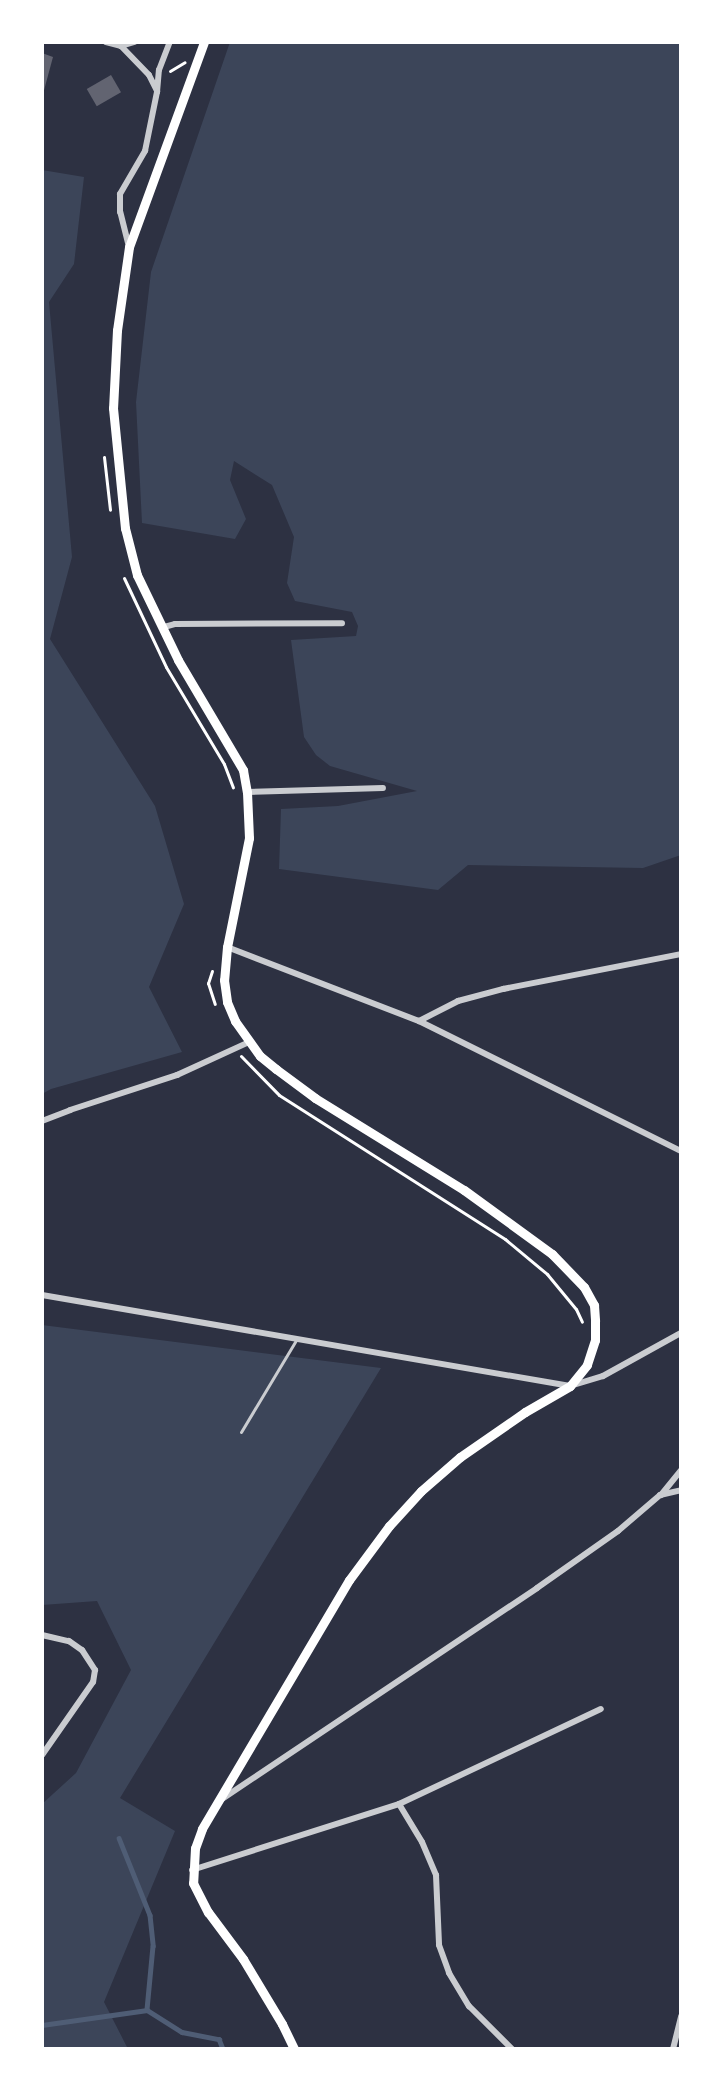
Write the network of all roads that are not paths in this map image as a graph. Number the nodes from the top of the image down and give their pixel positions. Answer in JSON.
{"nodes":[{"id":1,"x":106,"y":42,"type":"edge"},
{"id":2,"x":134,"y":42,"type":"edge"},
{"id":3,"x":170,"y":42,"type":"edge"},
{"id":4,"x":204,"y":42,"type":"edge"},
{"id":5,"x":121,"y":46,"type":"junction"},
{"id":6,"x":157,"y":92,"type":"junction"},
{"id":7,"x":129,"y":247,"type":"junction"},
{"id":8,"x":342,"y":623,"type":"dead end"},
{"id":9,"x":164,"y":627,"type":"junction"},
{"id":10,"x":383,"y":788,"type":"dead end"},
{"id":11,"x":248,"y":792,"type":"junction"},
{"id":12,"x":227,"y":947,"type":"junction"},
{"id":13,"x":681,"y":954,"type":"edge"},
{"id":14,"x":418,"y":1021,"type":"junction"},
{"id":15,"x":249,"y":1041,"type":"junction"},
{"id":16,"x":42,"y":1121,"type":"edge"},
{"id":17,"x":681,"y":1150,"type":"edge"},
{"id":18,"x":42,"y":1295,"type":"edge"},
{"id":19,"x":681,"y":1333,"type":"edge"},
{"id":20,"x":297,"y":1339,"type":"junction"},
{"id":21,"x":570,"y":1386,"type":"junction"},
{"id":22,"x":241,"y":1432,"type":"dead end"},
{"id":23,"x":681,"y":1470,"type":"edge"},
{"id":24,"x":681,"y":1490,"type":"edge"},
{"id":25,"x":660,"y":1495,"type":"junction"},
{"id":26,"x":42,"y":1635,"type":"edge"},
{"id":27,"x":601,"y":1709,"type":"dead end"},
{"id":28,"x":42,"y":1755,"type":"edge"},
{"id":29,"x":216,"y":1803,"type":"junction"},
{"id":30,"x":399,"y":1804,"type":"junction"},
{"id":31,"x":191,"y":1871,"type":"junction"},
{"id":32,"x":681,"y":2016,"type":"edge"},
{"id":33,"x":294,"y":2049,"type":"edge"},
{"id":34,"x":512,"y":2049,"type":"edge"},
{"id":35,"x":673,"y":2049,"type":"edge"}],
"edges":[{"from":1,"to":5,"type":"street"},
{"from":2,"to":5,"type":"street"},
{"from":3,"to":6,"type":"street"},
{"from":4,"to":7,"type":"main road"},
{"from":5,"to":6,"type":"street"},
{"from":6,"to":7,"type":"street"},
{"from":7,"to":9,"type":"main road"},
{"from":8,"to":9,"type":"street"},
{"from":9,"to":11,"type":"main road"},
{"from":10,"to":11,"type":"street"},
{"from":11,"to":12,"type":"main road"},
{"from":12,"to":14,"type":"street"},
{"from":12,"to":15,"type":"main road"},
{"from":13,"to":14,"type":"street"},
{"from":14,"to":17,"type":"street"},
{"from":15,"to":16,"type":"street"},
{"from":15,"to":21,"type":"main road"},
{"from":18,"to":20,"type":"street"},
{"from":19,"to":21,"type":"street"},
{"from":20,"to":21,"type":"street"},
{"from":20,"to":22,"type":"lane"},
{"from":21,"to":29,"type":"main road"},
{"from":23,"to":25,"type":"street"},
{"from":24,"to":25,"type":"street"},
{"from":25,"to":29,"type":"street"},
{"from":26,"to":28,"type":"street"},
{"from":27,"to":30,"type":"street"},
{"from":29,"to":31,"type":"main road"},
{"from":30,"to":31,"type":"street"},
{"from":30,"to":34,"type":"street"},
{"from":31,"to":33,"type":"main road"},
{"from":32,"to":35,"type":"street"}]}
